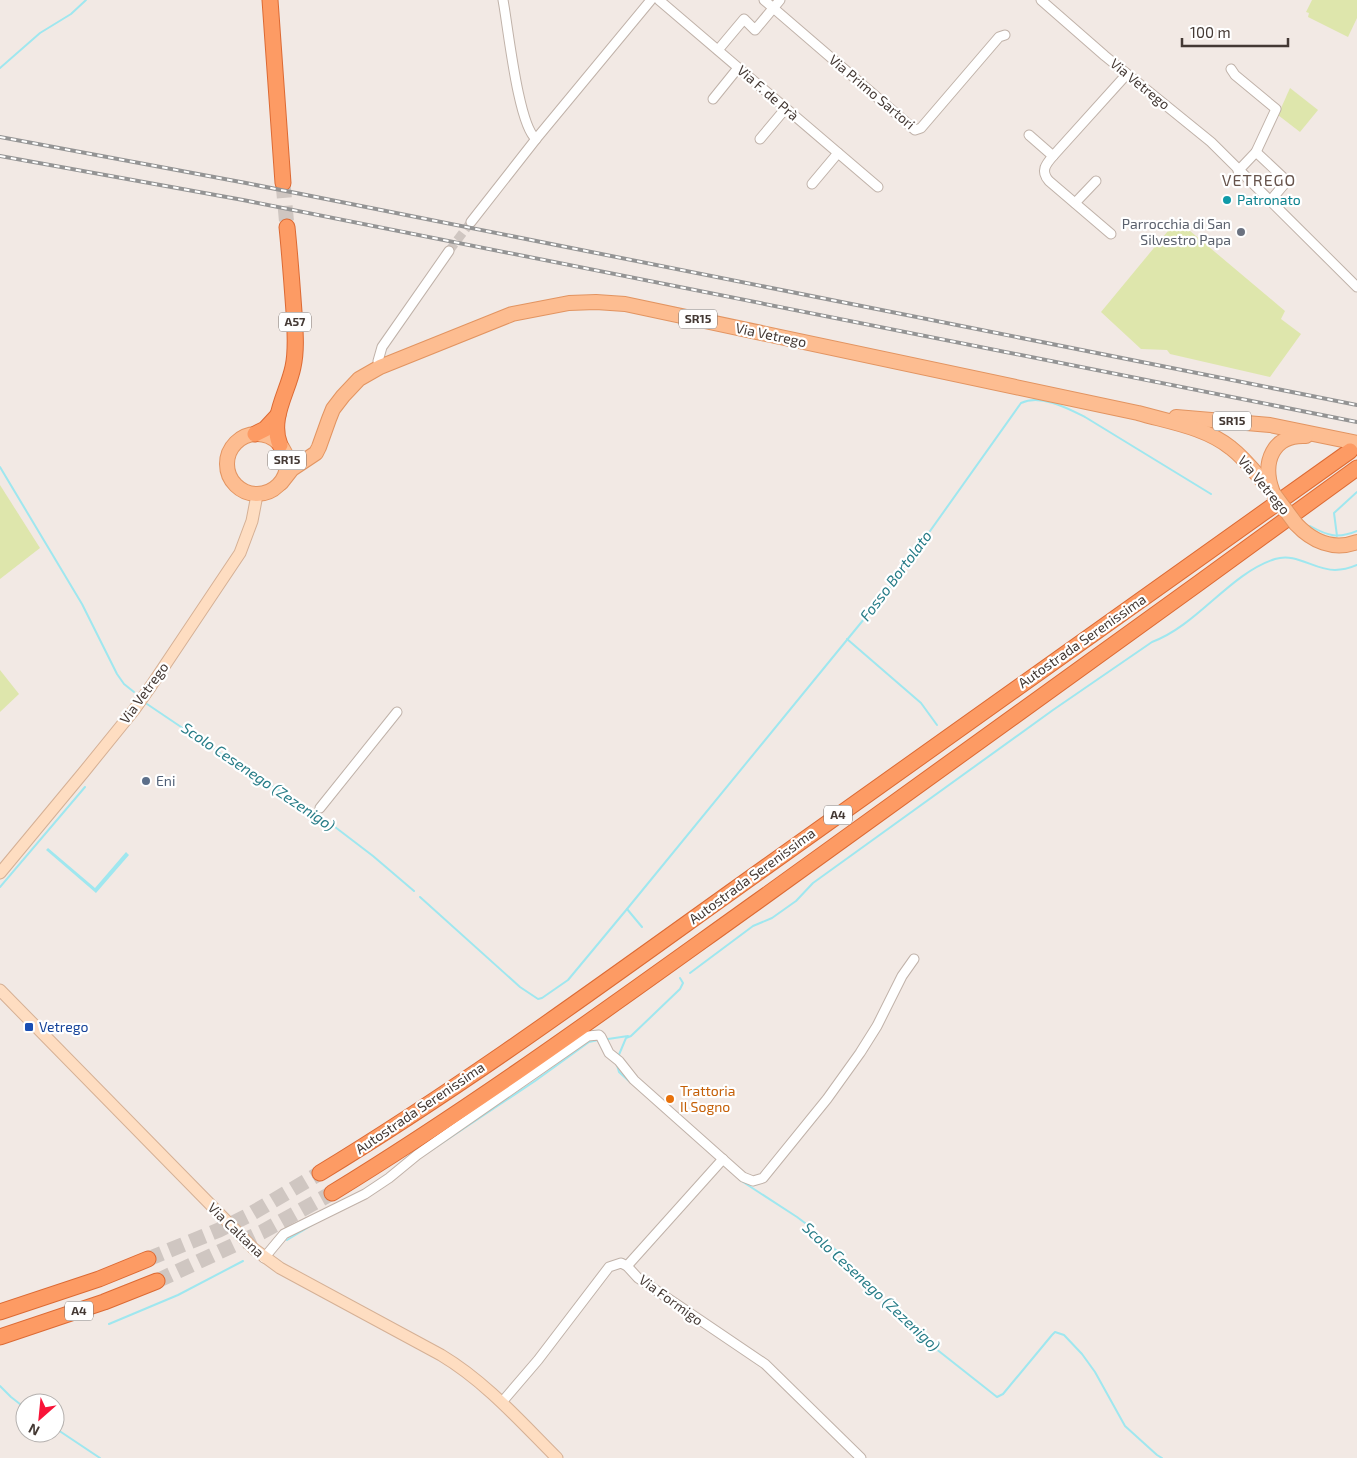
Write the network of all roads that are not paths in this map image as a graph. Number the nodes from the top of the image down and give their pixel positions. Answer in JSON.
{"nodes":[{"id":1,"x":270,"y":0,"type":"edge"},
{"id":2,"x":503,"y":0,"type":"edge"},
{"id":3,"x":651,"y":0,"type":"edge"},
{"id":4,"x":658,"y":0,"type":"edge"},
{"id":5,"x":764,"y":0,"type":"edge"},
{"id":6,"x":780,"y":0,"type":"edge"},
{"id":7,"x":1041,"y":0,"type":"edge"},
{"id":8,"x":773,"y":8,"type":"junction"},
{"id":9,"x":1005,"y":35,"type":"dead end"},
{"id":10,"x":718,"y":50,"type":"junction"},
{"id":11,"x":738,"y":68,"type":"junction"},
{"id":12,"x":1231,"y":69,"type":"dead end"},
{"id":13,"x":1127,"y":74,"type":"junction"},
{"id":14,"x":713,"y":99,"type":"dead end"},
{"id":15,"x":786,"y":108,"type":"junction"},
{"id":16,"x":1028,"y":135,"type":"dead end"},
{"id":17,"x":536,"y":139,"type":"junction"},
{"id":18,"x":760,"y":139,"type":"dead end"},
{"id":19,"x":1256,"y":152,"type":"junction"},
{"id":20,"x":838,"y":153,"type":"junction"},
{"id":21,"x":1053,"y":156,"type":"junction"},
{"id":22,"x":1238,"y":170,"type":"junction"},
{"id":23,"x":1096,"y":181,"type":"dead end"},
{"id":24,"x":283,"y":182,"type":"tunnel mouth"},
{"id":25,"x":812,"y":184,"type":"dead end"},
{"id":26,"x":878,"y":187,"type":"dead end"},
{"id":27,"x":1270,"y":201,"type":"junction"},
{"id":28,"x":1075,"y":203,"type":"junction"},
{"id":29,"x":471,"y":222,"type":"tunnel mouth"},
{"id":30,"x":287,"y":227,"type":"tunnel mouth"},
{"id":31,"x":1111,"y":234,"type":"dead end"},
{"id":32,"x":449,"y":251,"type":"tunnel mouth"},
{"id":33,"x":1357,"y":287,"type":"edge"},
{"id":34,"x":380,"y":367,"type":"junction"},
{"id":35,"x":1138,"y":413,"type":"junction"},
{"id":36,"x":278,"y":414,"type":"junction"},
{"id":37,"x":255,"y":434,"type":"junction"},
{"id":38,"x":1325,"y":437,"type":"junction"},
{"id":39,"x":281,"y":446,"type":"junction"},
{"id":40,"x":1354,"y":447,"type":"edge"},
{"id":41,"x":309,"y":457,"type":"junction"},
{"id":42,"x":1357,"y":468,"type":"edge"},
{"id":43,"x":281,"y":483,"type":"junction"},
{"id":44,"x":1274,"y":493,"type":"junction"},
{"id":45,"x":257,"y":495,"type":"junction"},
{"id":46,"x":1357,"y":542,"type":"edge"},
{"id":47,"x":397,"y":712,"type":"dead end"},
{"id":48,"x":320,"y":808,"type":"dead end"},
{"id":49,"x":0,"y":873,"type":"edge"},
{"id":50,"x":914,"y":959,"type":"dead end"},
{"id":51,"x":0,"y":990,"type":"edge"},
{"id":52,"x":721,"y":1162,"type":"junction"},
{"id":53,"x":320,"y":1173,"type":"tunnel mouth"},
{"id":54,"x":332,"y":1193,"type":"tunnel mouth"},
{"id":55,"x":264,"y":1258,"type":"junction"},
{"id":56,"x":148,"y":1259,"type":"tunnel mouth"},
{"id":57,"x":627,"y":1266,"type":"junction"},
{"id":58,"x":156,"y":1280,"type":"tunnel mouth"},
{"id":59,"x":0,"y":1312,"type":"edge"},
{"id":60,"x":0,"y":1337,"type":"edge"},
{"id":61,"x":502,"y":1402,"type":"junction"},
{"id":62,"x":557,"y":1458,"type":"edge"},
{"id":63,"x":861,"y":1458,"type":"edge"}],
"edges":[{"from":1,"to":24,"type":"highway"},
{"from":2,"to":17,"type":"street"},
{"from":3,"to":17,"type":"street"},
{"from":4,"to":10,"type":"street","name":"Via F. de Prà"},
{"from":5,"to":8,"type":"street","name":"Via Primo Sartori"},
{"from":6,"to":8,"type":"street"},
{"from":7,"to":13,"type":"street","name":"Via Vetrego"},
{"from":8,"to":9,"type":"street","name":"Via Primo Sartori"},
{"from":8,"to":10,"type":"street"},
{"from":10,"to":11,"type":"street","name":"Via F. de Prà"},
{"from":11,"to":14,"type":"street"},
{"from":11,"to":15,"type":"street","name":"Via F. de Prà"},
{"from":12,"to":19,"type":"street"},
{"from":13,"to":21,"type":"street"},
{"from":13,"to":22,"type":"street","name":"Via Vetrego"},
{"from":15,"to":18,"type":"street"},
{"from":15,"to":20,"type":"street","name":"Via F. de Prà"},
{"from":16,"to":21,"type":"street"},
{"from":17,"to":29,"type":"street"},
{"from":19,"to":22,"type":"street"},
{"from":19,"to":27,"type":"street"},
{"from":20,"to":25,"type":"street"},
{"from":20,"to":26,"type":"street","name":"Via F. de Prà"},
{"from":21,"to":28,"type":"street"},
{"from":22,"to":27,"type":"street","name":"Via Vetrego"},
{"from":23,"to":28,"type":"street"},
{"from":27,"to":33,"type":"street","name":"Via Vetrego"},
{"from":28,"to":31,"type":"street"},
{"from":30,"to":36,"type":"highway","number":"A57"},
{"from":32,"to":34,"type":"street"},
{"from":34,"to":35,"type":"main road","name":"Via Vetrego","number":"SR15"},
{"from":34,"to":41,"type":"main road","name":"Via Vetrego","number":"SR15"},
{"from":35,"to":38,"type":"main road","name":"Via Vetrego","number":"SR15"},
{"from":35,"to":44,"type":"main road","name":"Via Vetrego","number":"SR15"},
{"from":36,"to":37,"type":"highway","number":"A57"},
{"from":36,"to":39,"type":"highway","number":"A57"},
{"from":37,"to":39,"type":"main road","number":"SR15"},
{"from":37,"to":45,"type":"main road"},
{"from":38,"to":40,"type":"main road","name":"Via Vetrego","number":"SR15"},
{"from":38,"to":44,"type":"main road","number":"SR15"},
{"from":39,"to":41,"type":"main road"},
{"from":39,"to":43,"type":"main road","number":"SR15"},
{"from":40,"to":53,"type":"highway","name":"Autostrada Serenissima","number":"A4"},
{"from":41,"to":43,"type":"main road","name":"Via Vetrego"},
{"from":42,"to":54,"type":"highway","name":"Autostrada Serenissima","number":"A4"},
{"from":43,"to":45,"type":"main road","name":"Via Vetrego","number":"SR15"},
{"from":44,"to":46,"type":"main road","name":"Via Vetrego","number":"SR15","bridge":true},
{"from":45,"to":49,"type":"main road","name":"Via Vetrego"},
{"from":47,"to":48,"type":"street"},
{"from":50,"to":52,"type":"street"},
{"from":51,"to":55,"type":"main road","name":"Via Caltana"},
{"from":52,"to":55,"type":"street"},
{"from":52,"to":57,"type":"street"},
{"from":55,"to":61,"type":"main road","name":"Via Caltana"},
{"from":56,"to":59,"type":"highway","number":"A4"},
{"from":57,"to":61,"type":"street","name":"Via Formigo"},
{"from":57,"to":63,"type":"street","name":"Via Formigo"},
{"from":58,"to":60,"type":"highway","number":"A4"},
{"from":61,"to":62,"type":"main road","name":"Via Caltana"}]}
